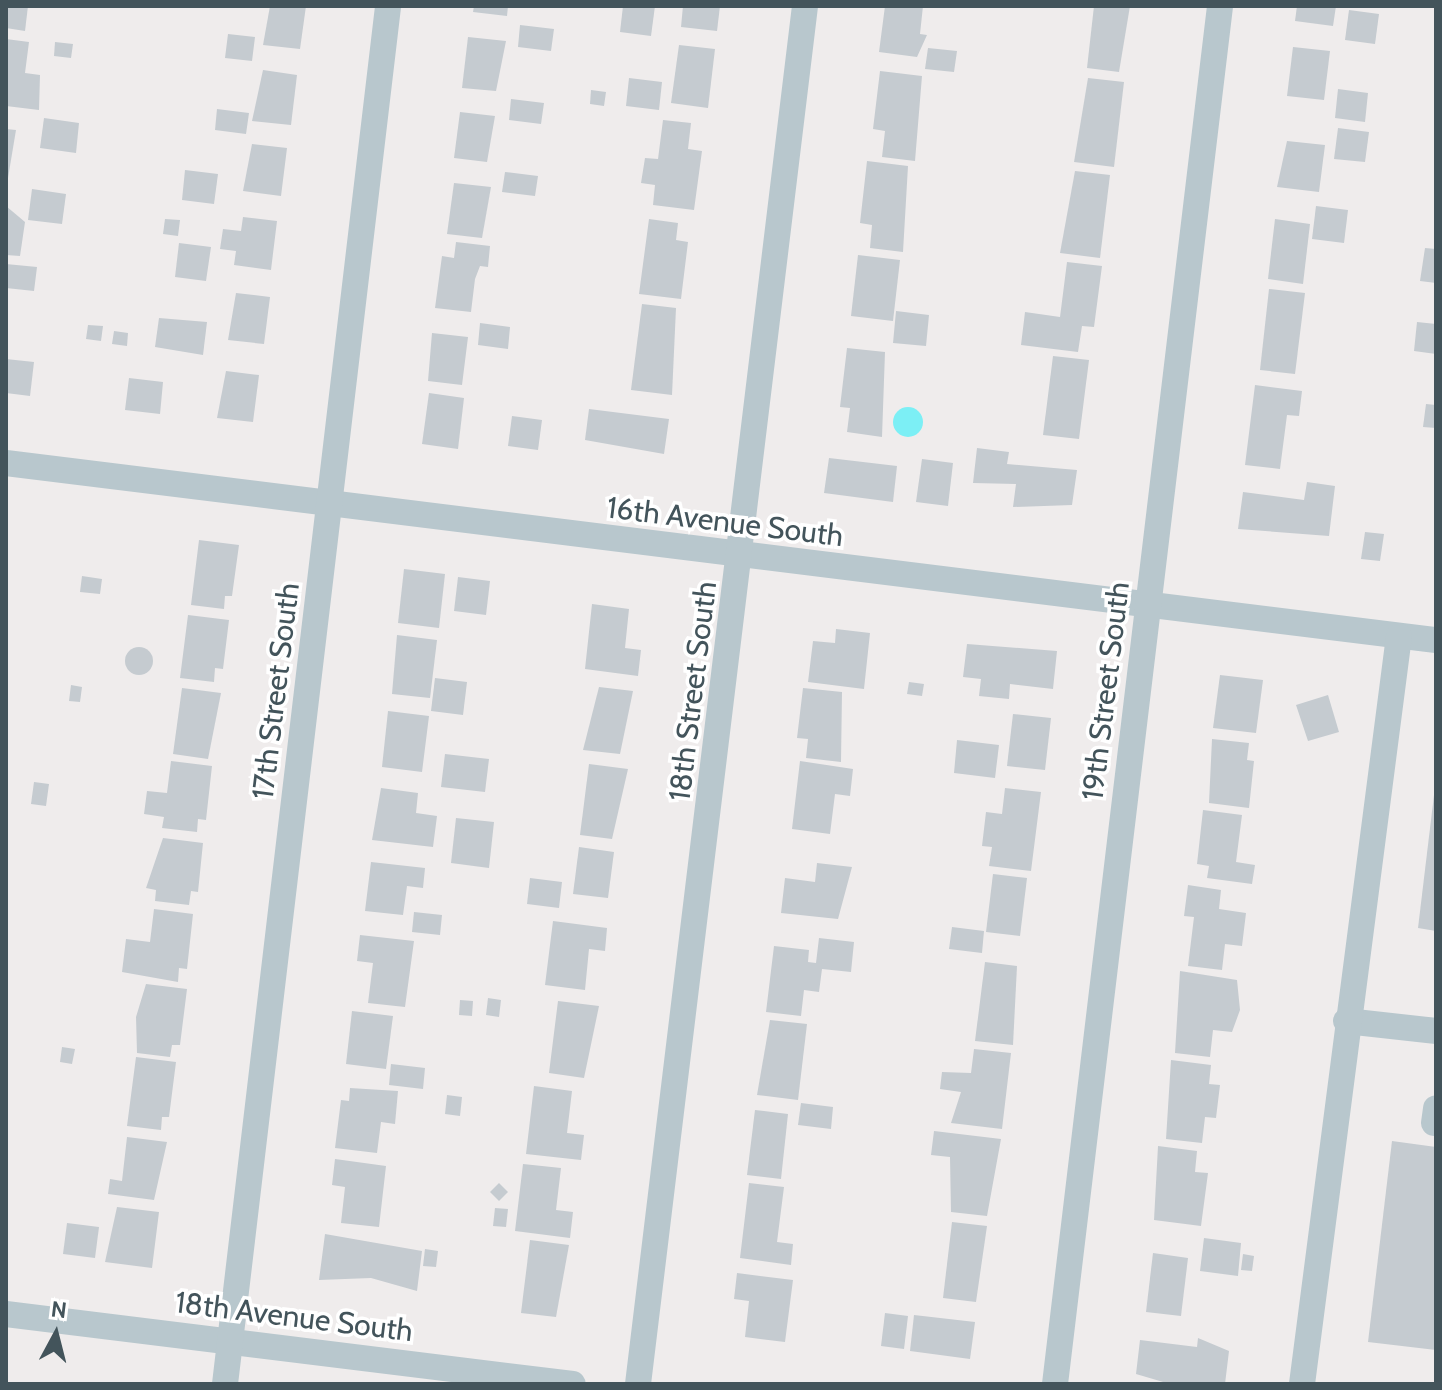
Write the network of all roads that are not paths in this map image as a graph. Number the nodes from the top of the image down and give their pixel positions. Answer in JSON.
{"nodes":[{"id":1,"x":388,"y":6,"type":"edge"},
{"id":2,"x":805,"y":6,"type":"edge"},
{"id":3,"x":1220,"y":6,"type":"edge"},
{"id":4,"x":6,"y":463,"type":"edge"},
{"id":5,"x":331,"y":505,"type":"junction"},
{"id":6,"x":742,"y":557,"type":"junction"},
{"id":7,"x":1149,"y":604,"type":"junction"},
{"id":8,"x":1399,"y":636,"type":"junction"},
{"id":9,"x":1436,"y":640,"type":"edge"},
{"id":10,"x":1346,"y":1021,"type":"junction"},
{"id":11,"x":1436,"y":1031,"type":"edge"},
{"id":12,"x":6,"y":1314,"type":"edge"},
{"id":13,"x":231,"y":1342,"type":"junction"},
{"id":14,"x":225,"y":1384,"type":"edge"},
{"id":15,"x":573,"y":1384,"type":"edge"},
{"id":16,"x":638,"y":1384,"type":"edge"},
{"id":17,"x":1055,"y":1384,"type":"edge"},
{"id":18,"x":1302,"y":1384,"type":"edge"}],
"edges":[{"from":1,"to":5,"type":"street","name":"17th Street South"},
{"from":2,"to":6,"type":"street","name":"18th Street South"},
{"from":3,"to":7,"type":"street","name":"19th Street South"},
{"from":4,"to":5,"type":"street","name":"16th Avenue South"},
{"from":5,"to":6,"type":"street","name":"16th Avenue South"},
{"from":5,"to":13,"type":"street","name":"17th Street South"},
{"from":6,"to":7,"type":"street","name":"16th Avenue South"},
{"from":6,"to":16,"type":"street","name":"18th Street South"},
{"from":7,"to":8,"type":"street","name":"16th Avenue South"},
{"from":7,"to":17,"type":"street","name":"19th Street South"},
{"from":8,"to":9,"type":"street","name":"16th Avenue South"},
{"from":8,"to":10,"type":"street"},
{"from":10,"to":11,"type":"street"},
{"from":10,"to":18,"type":"street"},
{"from":12,"to":13,"type":"street","name":"18th Avenue South"},
{"from":13,"to":14,"type":"street","name":"17th Street South"},
{"from":13,"to":15,"type":"street","name":"18th Avenue South"}]}
